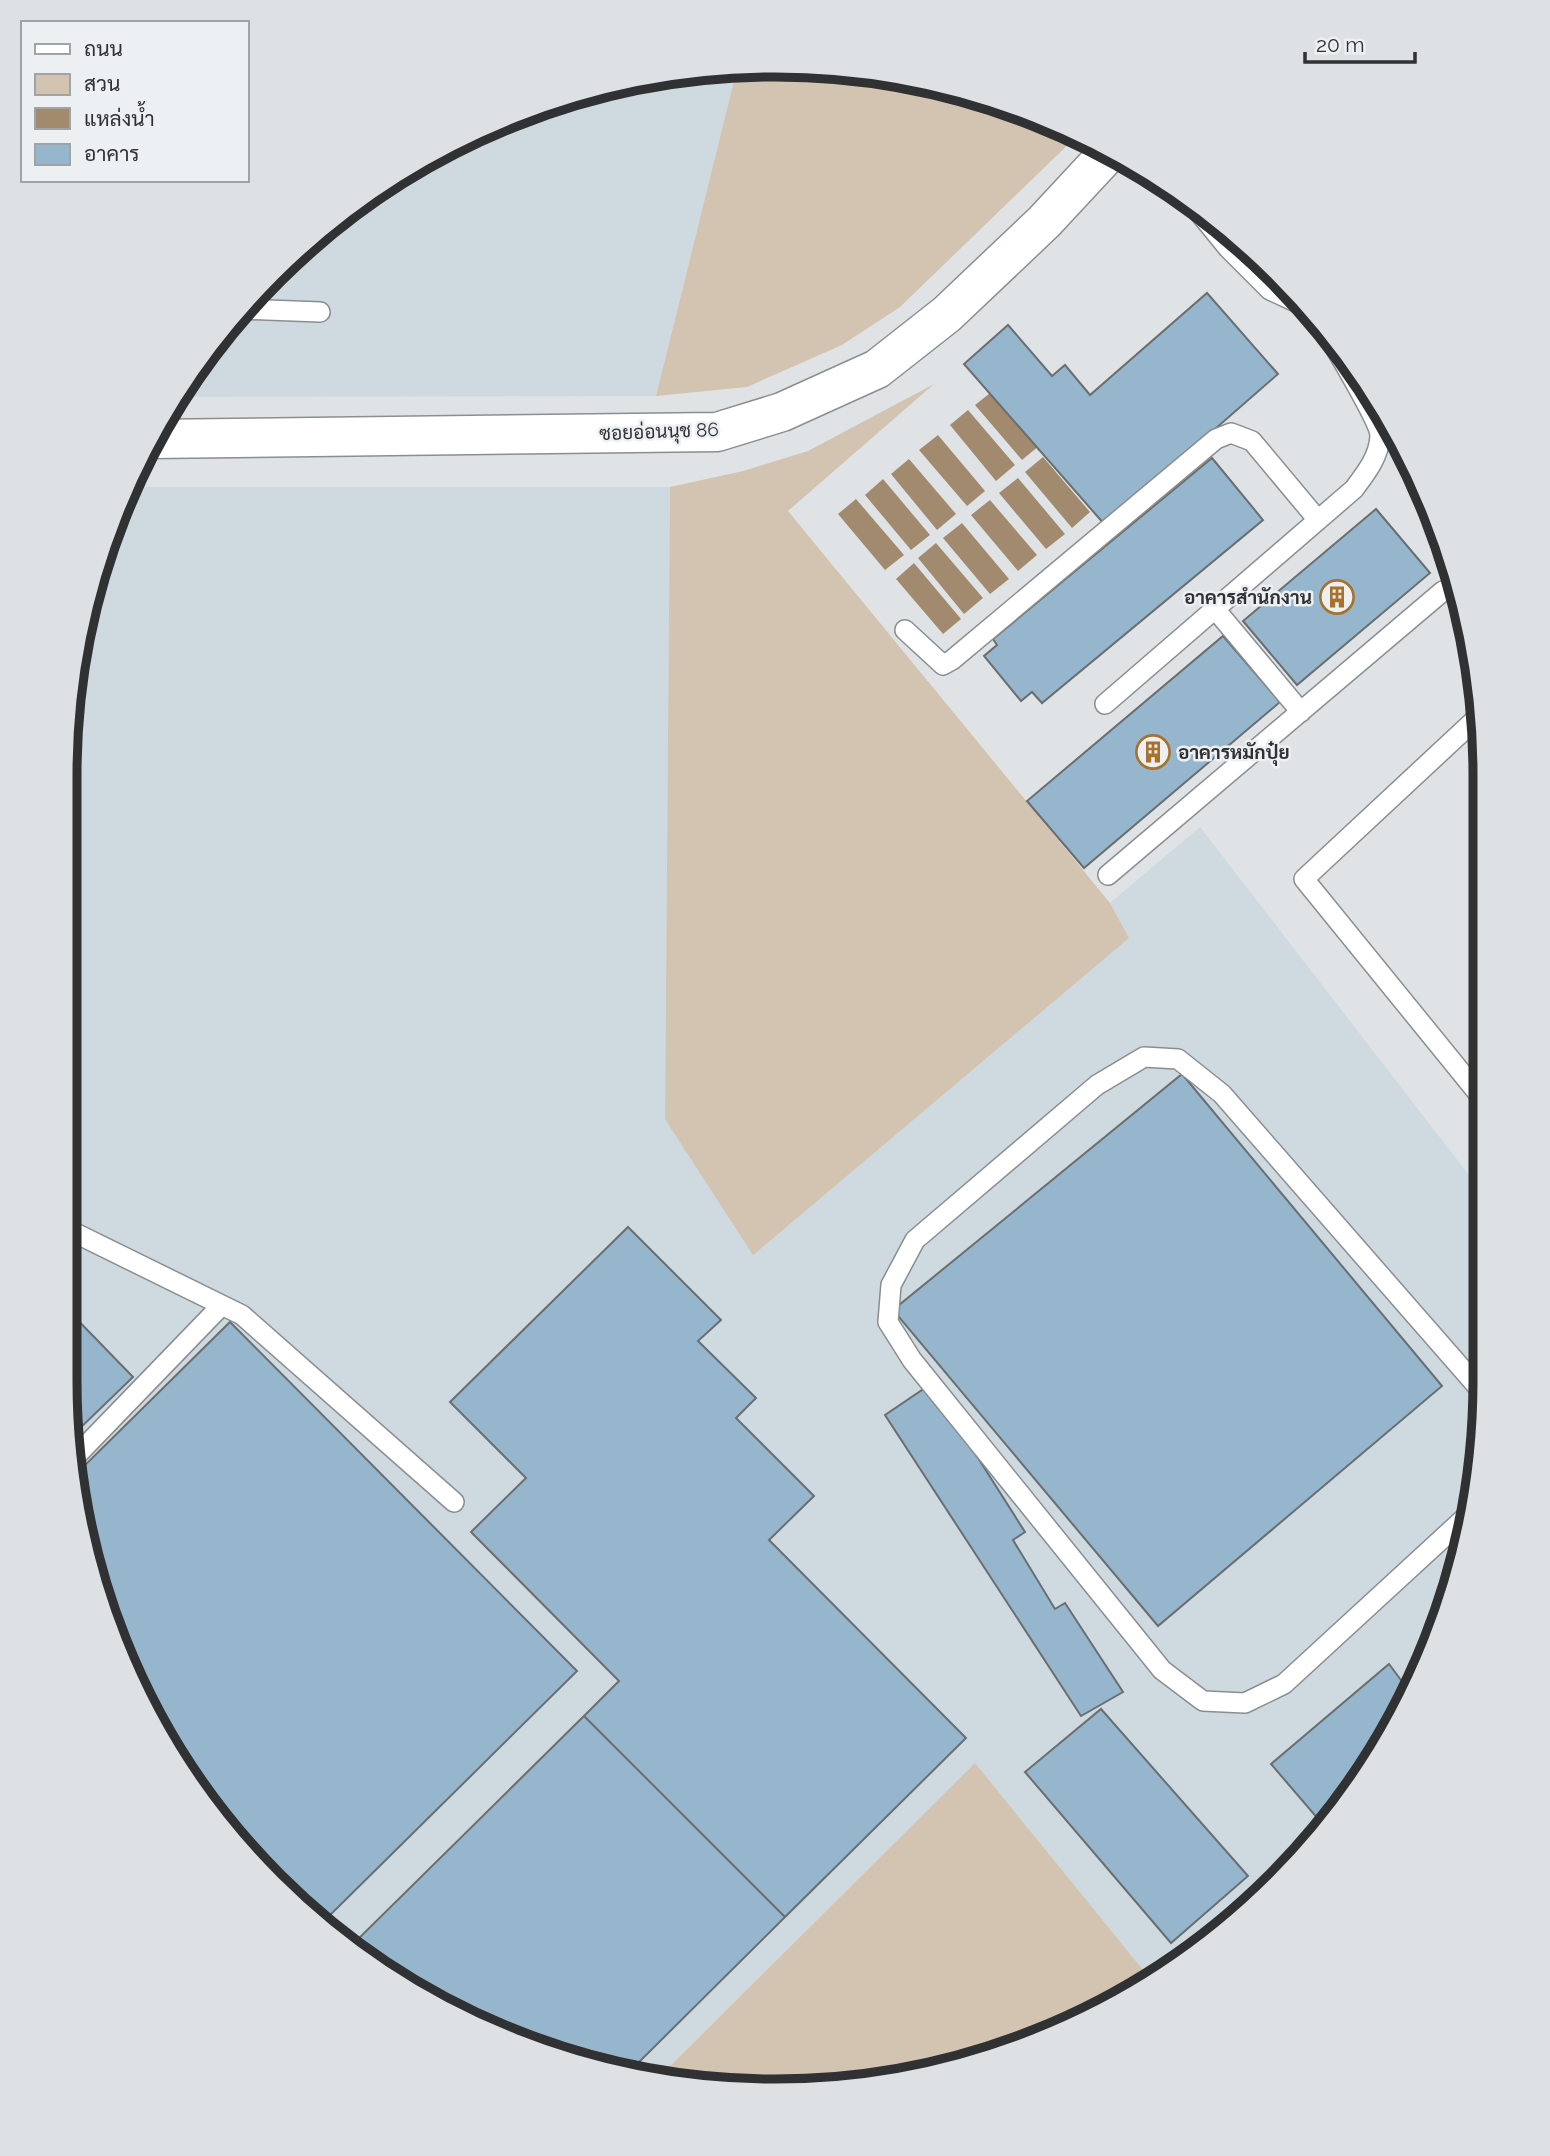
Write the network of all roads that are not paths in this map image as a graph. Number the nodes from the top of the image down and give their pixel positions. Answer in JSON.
{"nodes":[{"id":1,"x":1102,"y":159,"type":"edge"},
{"id":2,"x":1219,"y":236,"type":"edge"},
{"id":3,"x":1283,"y":296,"type":"edge"},
{"id":4,"x":255,"y":310,"type":"edge"},
{"id":5,"x":320,"y":312,"type":"dead end"},
{"id":6,"x":1359,"y":394,"type":"edge"},
{"id":7,"x":164,"y":439,"type":"edge"},
{"id":8,"x":1318,"y":520,"type":"junction"},
{"id":9,"x":1443,"y":591,"type":"dead end"},
{"id":10,"x":1215,"y":609,"type":"junction"},
{"id":11,"x":905,"y":630,"type":"dead end"},
{"id":12,"x":1105,"y":704,"type":"dead end"},
{"id":13,"x":1301,"y":712,"type":"junction"},
{"id":14,"x":1471,"y":723,"type":"edge"},
{"id":15,"x":1108,"y":875,"type":"dead end"},
{"id":16,"x":1473,"y":1087,"type":"edge"},
{"id":17,"x":77,"y":1234,"type":"edge"},
{"id":18,"x":221,"y":1306,"type":"junction"},
{"id":19,"x":1473,"y":1382,"type":"edge"},
{"id":20,"x":81,"y":1451,"type":"edge"},
{"id":21,"x":454,"y":1502,"type":"dead end"},
{"id":22,"x":1458,"y":1524,"type":"edge"}],
"edges":[{"from":1,"to":7,"type":"street","name":"ซอยอ่อนนุช 86"},
{"from":2,"to":3,"type":"lane"},
{"from":4,"to":5,"type":"lane"},
{"from":6,"to":8,"type":"lane"},
{"from":8,"to":10,"type":"lane"},
{"from":8,"to":11,"type":"lane"},
{"from":9,"to":13,"type":"lane"},
{"from":10,"to":12,"type":"lane"},
{"from":10,"to":13,"type":"lane"},
{"from":13,"to":15,"type":"lane"},
{"from":14,"to":16,"type":"lane"},
{"from":17,"to":18,"type":"lane"},
{"from":18,"to":20,"type":"lane"},
{"from":18,"to":21,"type":"lane"},
{"from":19,"to":22,"type":"lane"}]}
